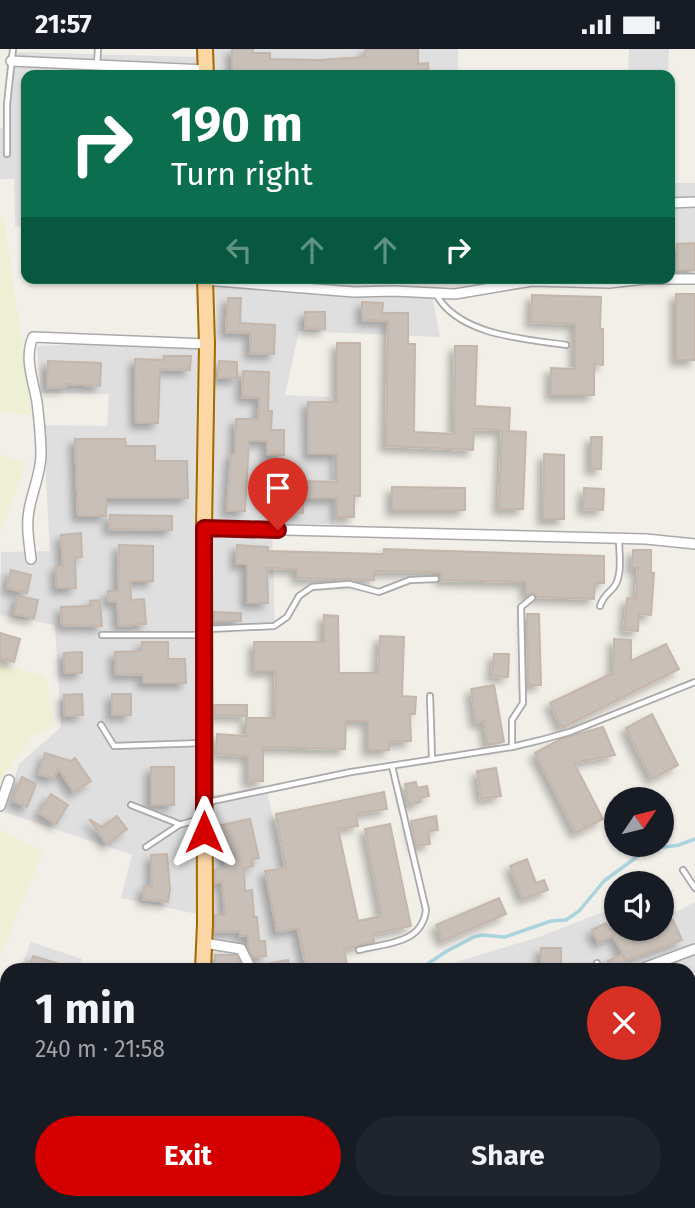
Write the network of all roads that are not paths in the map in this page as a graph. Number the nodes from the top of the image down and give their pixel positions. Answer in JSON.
{"nodes":[{"id":1,"x":13,"y":49,"type":"edge"},
{"id":2,"x":98,"y":49,"type":"edge"},
{"id":3,"x":205,"y":49,"type":"edge"},
{"id":4,"x":11,"y":61,"type":"junction"},
{"id":5,"x":97,"y":65,"type":"junction"},
{"id":6,"x":165,"y":70,"type":"edge"},
{"id":7,"x":206,"y":70,"type":"edge"},
{"id":8,"x":7,"y":154,"type":"dead end"},
{"id":9,"x":675,"y":202,"type":"edge"},
{"id":10,"x":695,"y":202,"type":"edge"},
{"id":11,"x":675,"y":279,"type":"edge"},
{"id":12,"x":695,"y":279,"type":"edge"},
{"id":13,"x":205,"y":284,"type":"edge"},
{"id":14,"x":262,"y":284,"type":"edge"},
{"id":15,"x":514,"y":284,"type":"edge"},
{"id":16,"x":435,"y":293,"type":"junction"},
{"id":17,"x":207,"y":344,"type":"junction"},
{"id":18,"x":566,"y":345,"type":"dead end"},
{"id":19,"x":204,"y":528,"type":"junction"},
{"id":20,"x":619,"y":538,"type":"junction"},
{"id":21,"x":695,"y":544,"type":"edge"},
{"id":22,"x":31,"y":559,"type":"dead end"},
{"id":23,"x":436,"y":579,"type":"dead end"},
{"id":24,"x":532,"y":598,"type":"dead end"},
{"id":25,"x":600,"y":606,"type":"dead end"},
{"id":26,"x":204,"y":632,"type":"junction"},
{"id":27,"x":102,"y":635,"type":"dead end"},
{"id":28,"x":695,"y":682,"type":"edge"},
{"id":29,"x":430,"y":696,"type":"dead end"},
{"id":30,"x":101,"y":725,"type":"dead end"},
{"id":31,"x":204,"y":743,"type":"junction"},
{"id":32,"x":512,"y":747,"type":"junction"},
{"id":33,"x":432,"y":759,"type":"junction"},
{"id":34,"x":392,"y":766,"type":"junction"},
{"id":35,"x":9,"y":780,"type":"dead end"},
{"id":36,"x":131,"y":805,"type":"dead end"},
{"id":37,"x":0,"y":806,"type":"edge"},
{"id":38,"x":204,"y":810,"type":"junction"},
{"id":39,"x":180,"y":825,"type":"junction"},
{"id":40,"x":146,"y":847,"type":"dead end"},
{"id":41,"x":683,"y":870,"type":"dead end"},
{"id":42,"x":695,"y":888,"type":"edge"},
{"id":43,"x":204,"y":943,"type":"junction"},
{"id":44,"x":695,"y":949,"type":"edge"},
{"id":45,"x":359,"y":950,"type":"dead end"},
{"id":46,"x":203,"y":963,"type":"edge"},
{"id":47,"x":248,"y":963,"type":"edge"},
{"id":48,"x":657,"y":963,"type":"edge"}],
"edges":[{"from":1,"to":4,"type":"lane"},
{"from":2,"to":5,"type":"lane"},
{"from":3,"to":7,"type":"main road"},
{"from":4,"to":5,"type":"street"},
{"from":4,"to":8,"type":"lane"},
{"from":5,"to":6,"type":"street"},
{"from":9,"to":10,"type":"street"},
{"from":11,"to":12,"type":"street"},
{"from":13,"to":17,"type":"main road"},
{"from":14,"to":16,"type":"street"},
{"from":15,"to":16,"type":"street"},
{"from":16,"to":18,"type":"lane"},
{"from":17,"to":19,"type":"main road"},
{"from":17,"to":22,"type":"street"},
{"from":19,"to":20,"type":"street"},
{"from":19,"to":26,"type":"main road"},
{"from":20,"to":21,"type":"street"},
{"from":20,"to":25,"type":"lane"},
{"from":23,"to":26,"type":"lane"},
{"from":24,"to":32,"type":"lane"},
{"from":26,"to":27,"type":"lane"},
{"from":26,"to":31,"type":"main road"},
{"from":28,"to":32,"type":"lane"},
{"from":29,"to":33,"type":"lane"},
{"from":30,"to":31,"type":"lane"},
{"from":31,"to":38,"type":"main road"},
{"from":32,"to":33,"type":"lane"},
{"from":33,"to":34,"type":"lane"},
{"from":34,"to":38,"type":"lane"},
{"from":34,"to":45,"type":"lane"},
{"from":35,"to":37,"type":"street"},
{"from":36,"to":39,"type":"lane"},
{"from":38,"to":39,"type":"lane"},
{"from":38,"to":43,"type":"main road"},
{"from":39,"to":40,"type":"lane"},
{"from":41,"to":42,"type":"lane"},
{"from":43,"to":46,"type":"main road"},
{"from":43,"to":47,"type":"street"},
{"from":44,"to":48,"type":"street"}]}
